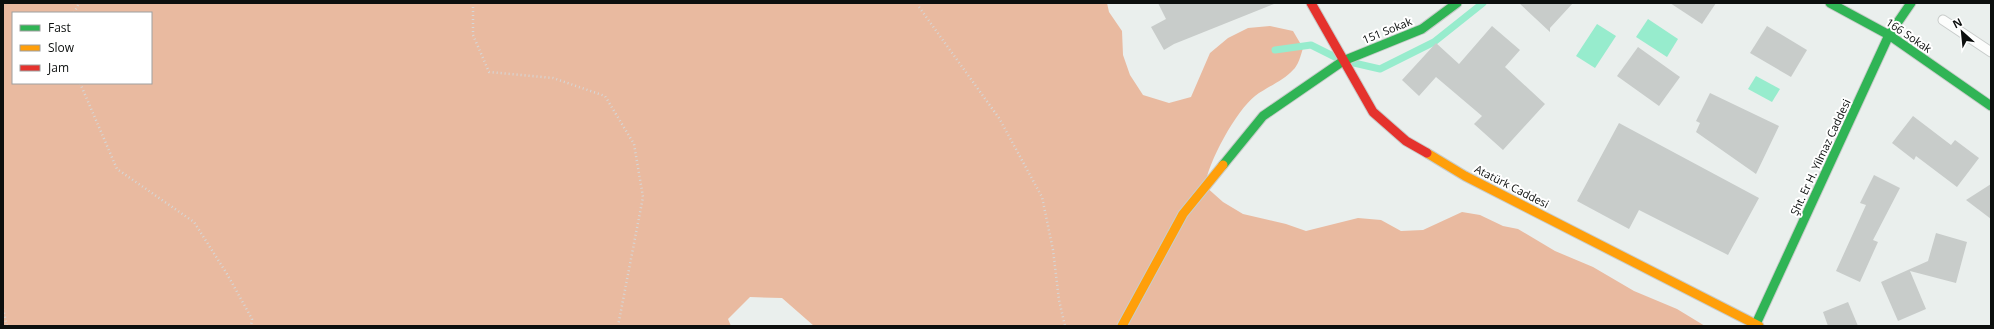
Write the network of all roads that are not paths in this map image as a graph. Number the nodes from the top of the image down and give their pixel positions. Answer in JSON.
{"nodes":[{"id":1,"x":1311,"y":3,"type":"edge"},
{"id":2,"x":1457,"y":3,"type":"edge"},
{"id":3,"x":1830,"y":3,"type":"edge"},
{"id":4,"x":1910,"y":3,"type":"edge"},
{"id":5,"x":1943,"y":20,"type":"dead end"},
{"id":6,"x":1888,"y":35,"type":"junction"},
{"id":7,"x":1991,"y":52,"type":"edge"},
{"id":8,"x":1343,"y":61,"type":"junction"},
{"id":9,"x":1991,"y":106,"type":"edge"},
{"id":10,"x":1758,"y":325,"type":"edge"},
{"id":11,"x":1122,"y":326,"type":"edge"}],
"edges":[{"from":1,"to":8,"type":"street","name":"Atatürk Caddesi"},
{"from":2,"to":8,"type":"street","name":"151 Sokak"},
{"from":3,"to":6,"type":"street","name":"166 Sokak"},
{"from":4,"to":6,"type":"street","name":"Şht. Er H. Yilmaz Caddesi"},
{"from":5,"to":7,"type":"lane"},
{"from":6,"to":9,"type":"street","name":"166 Sokak"},
{"from":6,"to":10,"type":"street","name":"Şht. Er H. Yilmaz Caddesi"},
{"from":8,"to":10,"type":"street","name":"Atatürk Caddesi"},
{"from":8,"to":11,"type":"street","name":"151 Sokak"}]}
